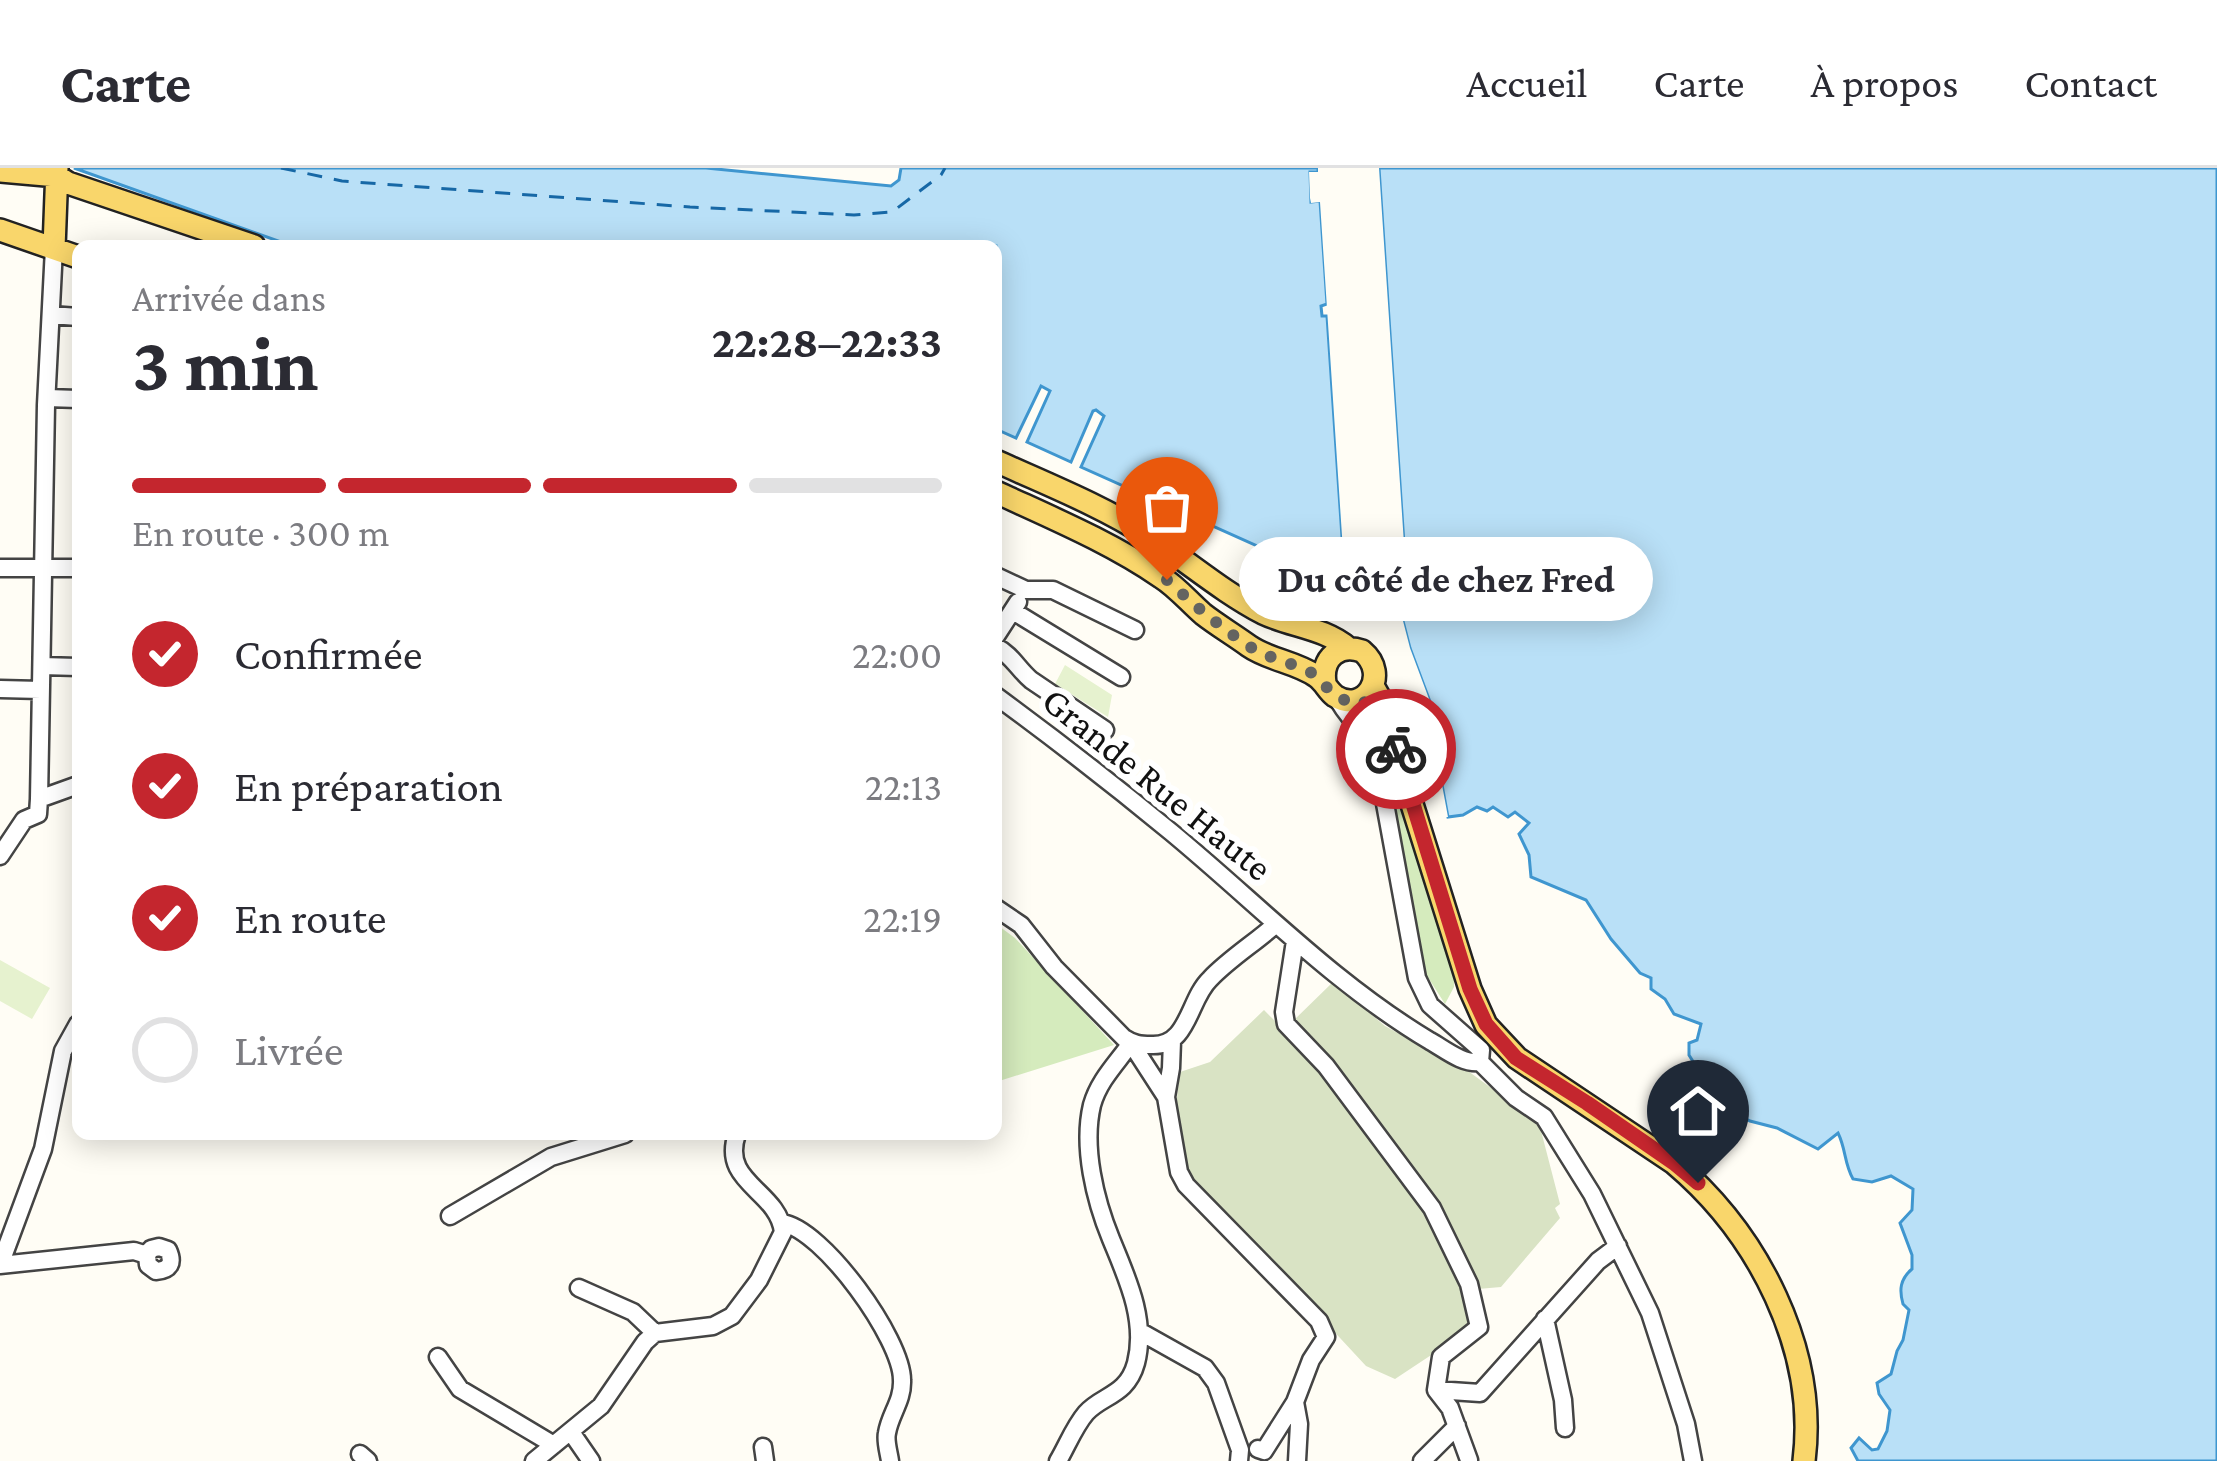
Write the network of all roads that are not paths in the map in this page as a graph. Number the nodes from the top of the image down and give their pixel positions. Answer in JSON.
{"nodes":[{"id":1,"x":0,"y":171,"type":"edge"},
{"id":2,"x":57,"y":172,"type":"edge"},
{"id":3,"x":0,"y":230,"type":"edge"},
{"id":4,"x":236,"y":240,"type":"edge"},
{"id":5,"x":54,"y":248,"type":"junction"},
{"id":6,"x":72,"y":254,"type":"edge"},
{"id":7,"x":51,"y":315,"type":"junction"},
{"id":8,"x":72,"y":317,"type":"edge"},
{"id":9,"x":46,"y":398,"type":"junction"},
{"id":10,"x":72,"y":399,"type":"edge"},
{"id":11,"x":1002,"y":464,"type":"edge"},
{"id":12,"x":1002,"y":495,"type":"edge"},
{"id":13,"x":0,"y":568,"type":"edge"},
{"id":14,"x":44,"y":568,"type":"junction"},
{"id":15,"x":72,"y":568,"type":"edge"},
{"id":16,"x":1002,"y":579,"type":"edge"},
{"id":17,"x":1026,"y":590,"type":"junction"},
{"id":18,"x":1013,"y":610,"type":"junction"},
{"id":19,"x":1002,"y":627,"type":"edge"},
{"id":20,"x":1135,"y":630,"type":"dead end"},
{"id":21,"x":1348,"y":648,"type":"junction"},
{"id":22,"x":1002,"y":650,"type":"edge"},
{"id":23,"x":42,"y":666,"type":"junction"},
{"id":24,"x":72,"y":667,"type":"edge"},
{"id":25,"x":1121,"y":677,"type":"dead end"},
{"id":26,"x":0,"y":689,"type":"edge"},
{"id":27,"x":41,"y":690,"type":"junction"},
{"id":28,"x":1349,"y":697,"type":"junction"},
{"id":29,"x":1002,"y":701,"type":"edge"},
{"id":30,"x":1105,"y":730,"type":"dead end"},
{"id":31,"x":72,"y":789,"type":"edge"},
{"id":32,"x":34,"y":811,"type":"junction"},
{"id":33,"x":0,"y":818,"type":"edge"},
{"id":34,"x":0,"y":854,"type":"edge"},
{"id":35,"x":1002,"y":912,"type":"edge"},
{"id":36,"x":1276,"y":924,"type":"junction"},
{"id":37,"x":1294,"y":941,"type":"junction"},
{"id":38,"x":72,"y":1036,"type":"edge"},
{"id":39,"x":1172,"y":1041,"type":"junction"},
{"id":40,"x":1131,"y":1043,"type":"junction"},
{"id":41,"x":1480,"y":1062,"type":"junction"},
{"id":42,"x":1166,"y":1097,"type":"junction"},
{"id":43,"x":606,"y":1140,"type":"edge"},
{"id":44,"x":735,"y":1140,"type":"edge"},
{"id":45,"x":450,"y":1216,"type":"dead end"},
{"id":46,"x":782,"y":1223,"type":"junction"},
{"id":47,"x":1618,"y":1246,"type":"junction"},
{"id":48,"x":147,"y":1255,"type":"dead end"},
{"id":49,"x":0,"y":1265,"type":"edge"},
{"id":50,"x":579,"y":1288,"type":"dead end"},
{"id":51,"x":1545,"y":1319,"type":"junction"},
{"id":52,"x":1139,"y":1331,"type":"junction"},
{"id":53,"x":655,"y":1333,"type":"junction"},
{"id":54,"x":438,"y":1357,"type":"dead end"},
{"id":55,"x":1436,"y":1390,"type":"junction"},
{"id":56,"x":1294,"y":1402,"type":"junction"},
{"id":57,"x":1457,"y":1426,"type":"junction"},
{"id":58,"x":1565,"y":1428,"type":"dead end"},
{"id":59,"x":571,"y":1432,"type":"junction"},
{"id":60,"x":554,"y":1445,"type":"junction"},
{"id":61,"x":1262,"y":1452,"type":"dead end"},
{"id":62,"x":1469,"y":1460,"type":"edge"},
{"id":63,"x":534,"y":1461,"type":"edge"},
{"id":64,"x":591,"y":1461,"type":"edge"},
{"id":65,"x":890,"y":1461,"type":"edge"},
{"id":66,"x":1058,"y":1461,"type":"edge"},
{"id":67,"x":1239,"y":1461,"type":"edge"},
{"id":68,"x":1297,"y":1461,"type":"edge"},
{"id":69,"x":1422,"y":1461,"type":"edge"},
{"id":70,"x":1694,"y":1461,"type":"edge"},
{"id":71,"x":1804,"y":1461,"type":"edge"}],
"edges":[{"from":1,"to":2,"type":"main road"},
{"from":2,"to":4,"type":"main road"},
{"from":2,"to":5,"type":"main road"},
{"from":3,"to":5,"type":"main road"},
{"from":5,"to":6,"type":"main road"},
{"from":5,"to":7,"type":"street"},
{"from":7,"to":8,"type":"street"},
{"from":7,"to":9,"type":"street"},
{"from":9,"to":10,"type":"street"},
{"from":9,"to":14,"type":"street"},
{"from":11,"to":21,"type":"main road"},
{"from":12,"to":28,"type":"main road"},
{"from":13,"to":14,"type":"street"},
{"from":14,"to":15,"type":"street"},
{"from":14,"to":23,"type":"street"},
{"from":16,"to":17,"type":"street"},
{"from":17,"to":18,"type":"street"},
{"from":17,"to":20,"type":"street"},
{"from":18,"to":19,"type":"street"},
{"from":18,"to":25,"type":"street"},
{"from":21,"to":28,"type":"main road"},
{"from":21,"to":28,"type":"main road"},
{"from":22,"to":30,"type":"street"},
{"from":23,"to":24,"type":"street"},
{"from":23,"to":27,"type":"street"},
{"from":26,"to":27,"type":"street"},
{"from":27,"to":32,"type":"street"},
{"from":28,"to":41,"type":"street"},
{"from":28,"to":71,"type":"main road"},
{"from":29,"to":36,"type":"street","name":"Grande Rue Haute"},
{"from":31,"to":32,"type":"street"},
{"from":32,"to":33,"type":"street"},
{"from":32,"to":34,"type":"street"},
{"from":35,"to":40,"type":"street"},
{"from":36,"to":37,"type":"street","name":"Grande Rue Haute"},
{"from":36,"to":39,"type":"street"},
{"from":37,"to":41,"type":"street","name":"Grande Rue Haute"},
{"from":37,"to":55,"type":"street"},
{"from":38,"to":49,"type":"street"},
{"from":39,"to":40,"type":"street"},
{"from":39,"to":42,"type":"street"},
{"from":40,"to":42,"type":"street"},
{"from":40,"to":52,"type":"street"},
{"from":41,"to":47,"type":"street"},
{"from":42,"to":56,"type":"street"},
{"from":43,"to":45,"type":"street"},
{"from":44,"to":46,"type":"street"},
{"from":46,"to":53,"type":"street"},
{"from":46,"to":65,"type":"street"},
{"from":47,"to":51,"type":"street"},
{"from":47,"to":70,"type":"street"},
{"from":48,"to":49,"type":"street"},
{"from":50,"to":53,"type":"street"},
{"from":51,"to":55,"type":"street"},
{"from":51,"to":58,"type":"street"},
{"from":52,"to":66,"type":"street"},
{"from":52,"to":67,"type":"street"},
{"from":53,"to":59,"type":"street"},
{"from":54,"to":60,"type":"street"},
{"from":55,"to":57,"type":"street"},
{"from":56,"to":61,"type":"street"},
{"from":56,"to":68,"type":"street"},
{"from":57,"to":62,"type":"street"},
{"from":57,"to":69,"type":"street"},
{"from":59,"to":60,"type":"street"},
{"from":59,"to":64,"type":"street"},
{"from":60,"to":63,"type":"street"}]}
